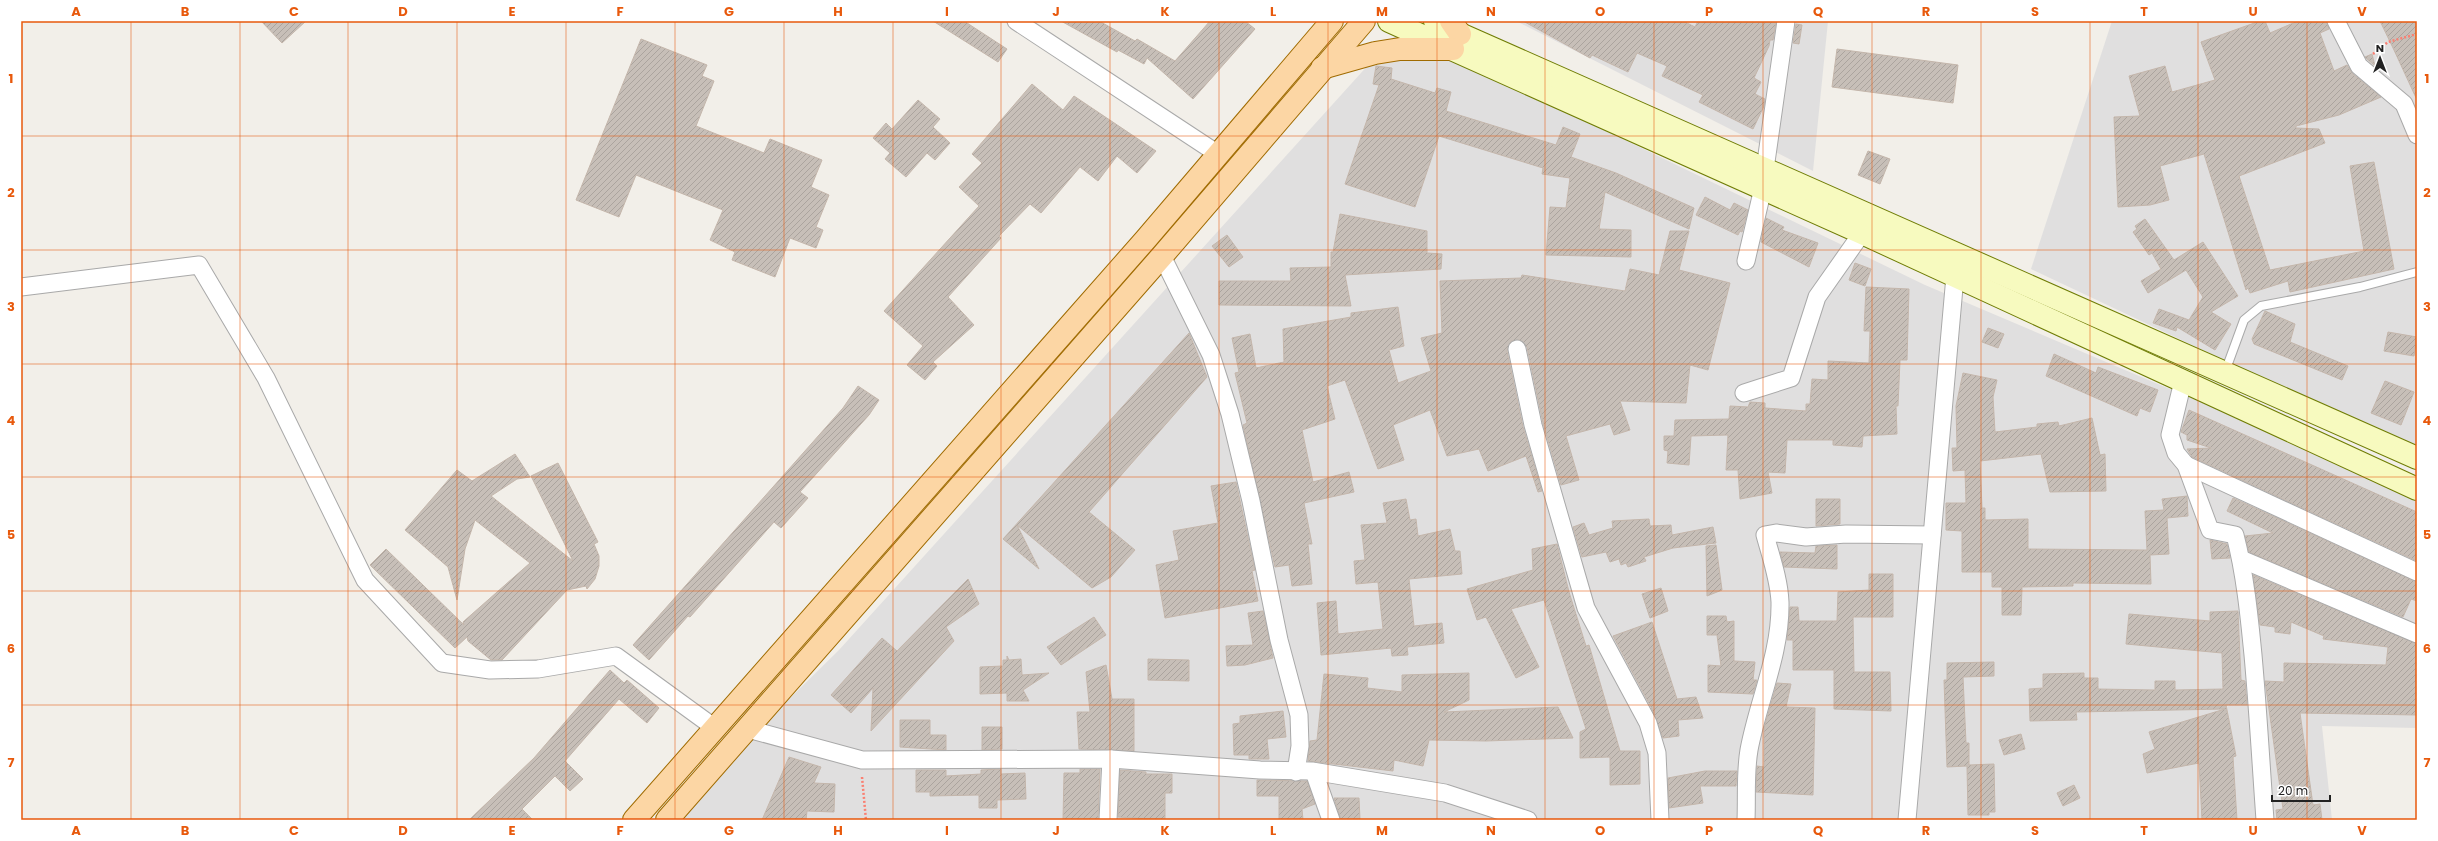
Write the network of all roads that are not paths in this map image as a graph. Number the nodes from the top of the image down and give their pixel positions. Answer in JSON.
{"nodes":[{"id":1,"x":1016,"y":21,"type":"edge"},
{"id":2,"x":1332,"y":21,"type":"edge"},
{"id":3,"x":1364,"y":21,"type":"edge"},
{"id":4,"x":1389,"y":21,"type":"edge"},
{"id":5,"x":1434,"y":21,"type":"edge"},
{"id":6,"x":1786,"y":21,"type":"edge"},
{"id":7,"x":2336,"y":21,"type":"edge"},
{"id":8,"x":1455,"y":35,"type":"edge"},
{"id":9,"x":1322,"y":68,"type":"junction"},
{"id":10,"x":2417,"y":135,"type":"edge"},
{"id":11,"x":1218,"y":154,"type":"junction"},
{"id":12,"x":1764,"y":179,"type":"junction"},
{"id":13,"x":1862,"y":232,"type":"junction"},
{"id":14,"x":1162,"y":256,"type":"junction"},
{"id":15,"x":1746,"y":261,"type":"dead end"},
{"id":16,"x":2417,"y":272,"type":"edge"},
{"id":17,"x":1955,"y":276,"type":"junction"},
{"id":18,"x":21,"y":287,"type":"edge"},
{"id":19,"x":1517,"y":349,"type":"dead end"},
{"id":20,"x":2225,"y":373,"type":"junction"},
{"id":21,"x":2182,"y":381,"type":"junction"},
{"id":22,"x":1744,"y":393,"type":"dead end"},
{"id":23,"x":2417,"y":458,"type":"edge"},
{"id":24,"x":2186,"y":465,"type":"junction"},
{"id":25,"x":2417,"y":489,"type":"edge"},
{"id":26,"x":1932,"y":535,"type":"junction"},
{"id":27,"x":2241,"y":559,"type":"junction"},
{"id":28,"x":2417,"y":572,"type":"edge"},
{"id":29,"x":2417,"y":634,"type":"edge"},
{"id":30,"x":715,"y":728,"type":"junction"},
{"id":31,"x":748,"y":729,"type":"junction"},
{"id":32,"x":1111,"y":759,"type":"junction"},
{"id":33,"x":1296,"y":772,"type":"junction"},
{"id":34,"x":1314,"y":772,"type":"junction"},
{"id":35,"x":634,"y":820,"type":"edge"},
{"id":36,"x":667,"y":820,"type":"edge"},
{"id":37,"x":1108,"y":820,"type":"edge"},
{"id":38,"x":1331,"y":820,"type":"edge"},
{"id":39,"x":1528,"y":820,"type":"edge"},
{"id":40,"x":1660,"y":820,"type":"edge"},
{"id":41,"x":1746,"y":820,"type":"edge"},
{"id":42,"x":1907,"y":820,"type":"edge"},
{"id":43,"x":2265,"y":820,"type":"edge"}],
"edges":[{"from":1,"to":11,"type":"street"},
{"from":2,"to":11,"type":"main road"},
{"from":3,"to":9,"type":"main road"},
{"from":4,"to":8,"type":"main road"},
{"from":5,"to":8,"type":"main road"},
{"from":6,"to":12,"type":"street"},
{"from":7,"to":10,"type":"street"},
{"from":8,"to":9,"type":"main road"},
{"from":8,"to":12,"type":"main road"},
{"from":9,"to":14,"type":"main road"},
{"from":11,"to":30,"type":"main road"},
{"from":12,"to":13,"type":"main road"},
{"from":12,"to":15,"type":"street"},
{"from":12,"to":20,"type":"main road"},
{"from":13,"to":17,"type":"main road"},
{"from":13,"to":22,"type":"street"},
{"from":14,"to":31,"type":"main road"},
{"from":14,"to":33,"type":"street"},
{"from":16,"to":20,"type":"lane"},
{"from":17,"to":21,"type":"main road"},
{"from":17,"to":26,"type":"street"},
{"from":18,"to":30,"type":"street"},
{"from":19,"to":40,"type":"street"},
{"from":20,"to":23,"type":"main road"},
{"from":21,"to":24,"type":"street"},
{"from":21,"to":25,"type":"main road"},
{"from":24,"to":27,"type":"street"},
{"from":24,"to":28,"type":"street"},
{"from":26,"to":41,"type":"street"},
{"from":26,"to":42,"type":"street"},
{"from":27,"to":29,"type":"street"},
{"from":27,"to":43,"type":"street"},
{"from":30,"to":35,"type":"main road"},
{"from":31,"to":32,"type":"street"},
{"from":31,"to":36,"type":"main road"},
{"from":32,"to":33,"type":"street"},
{"from":32,"to":37,"type":"street"},
{"from":33,"to":34,"type":"street"},
{"from":34,"to":38,"type":"street"},
{"from":34,"to":39,"type":"street"}]}
